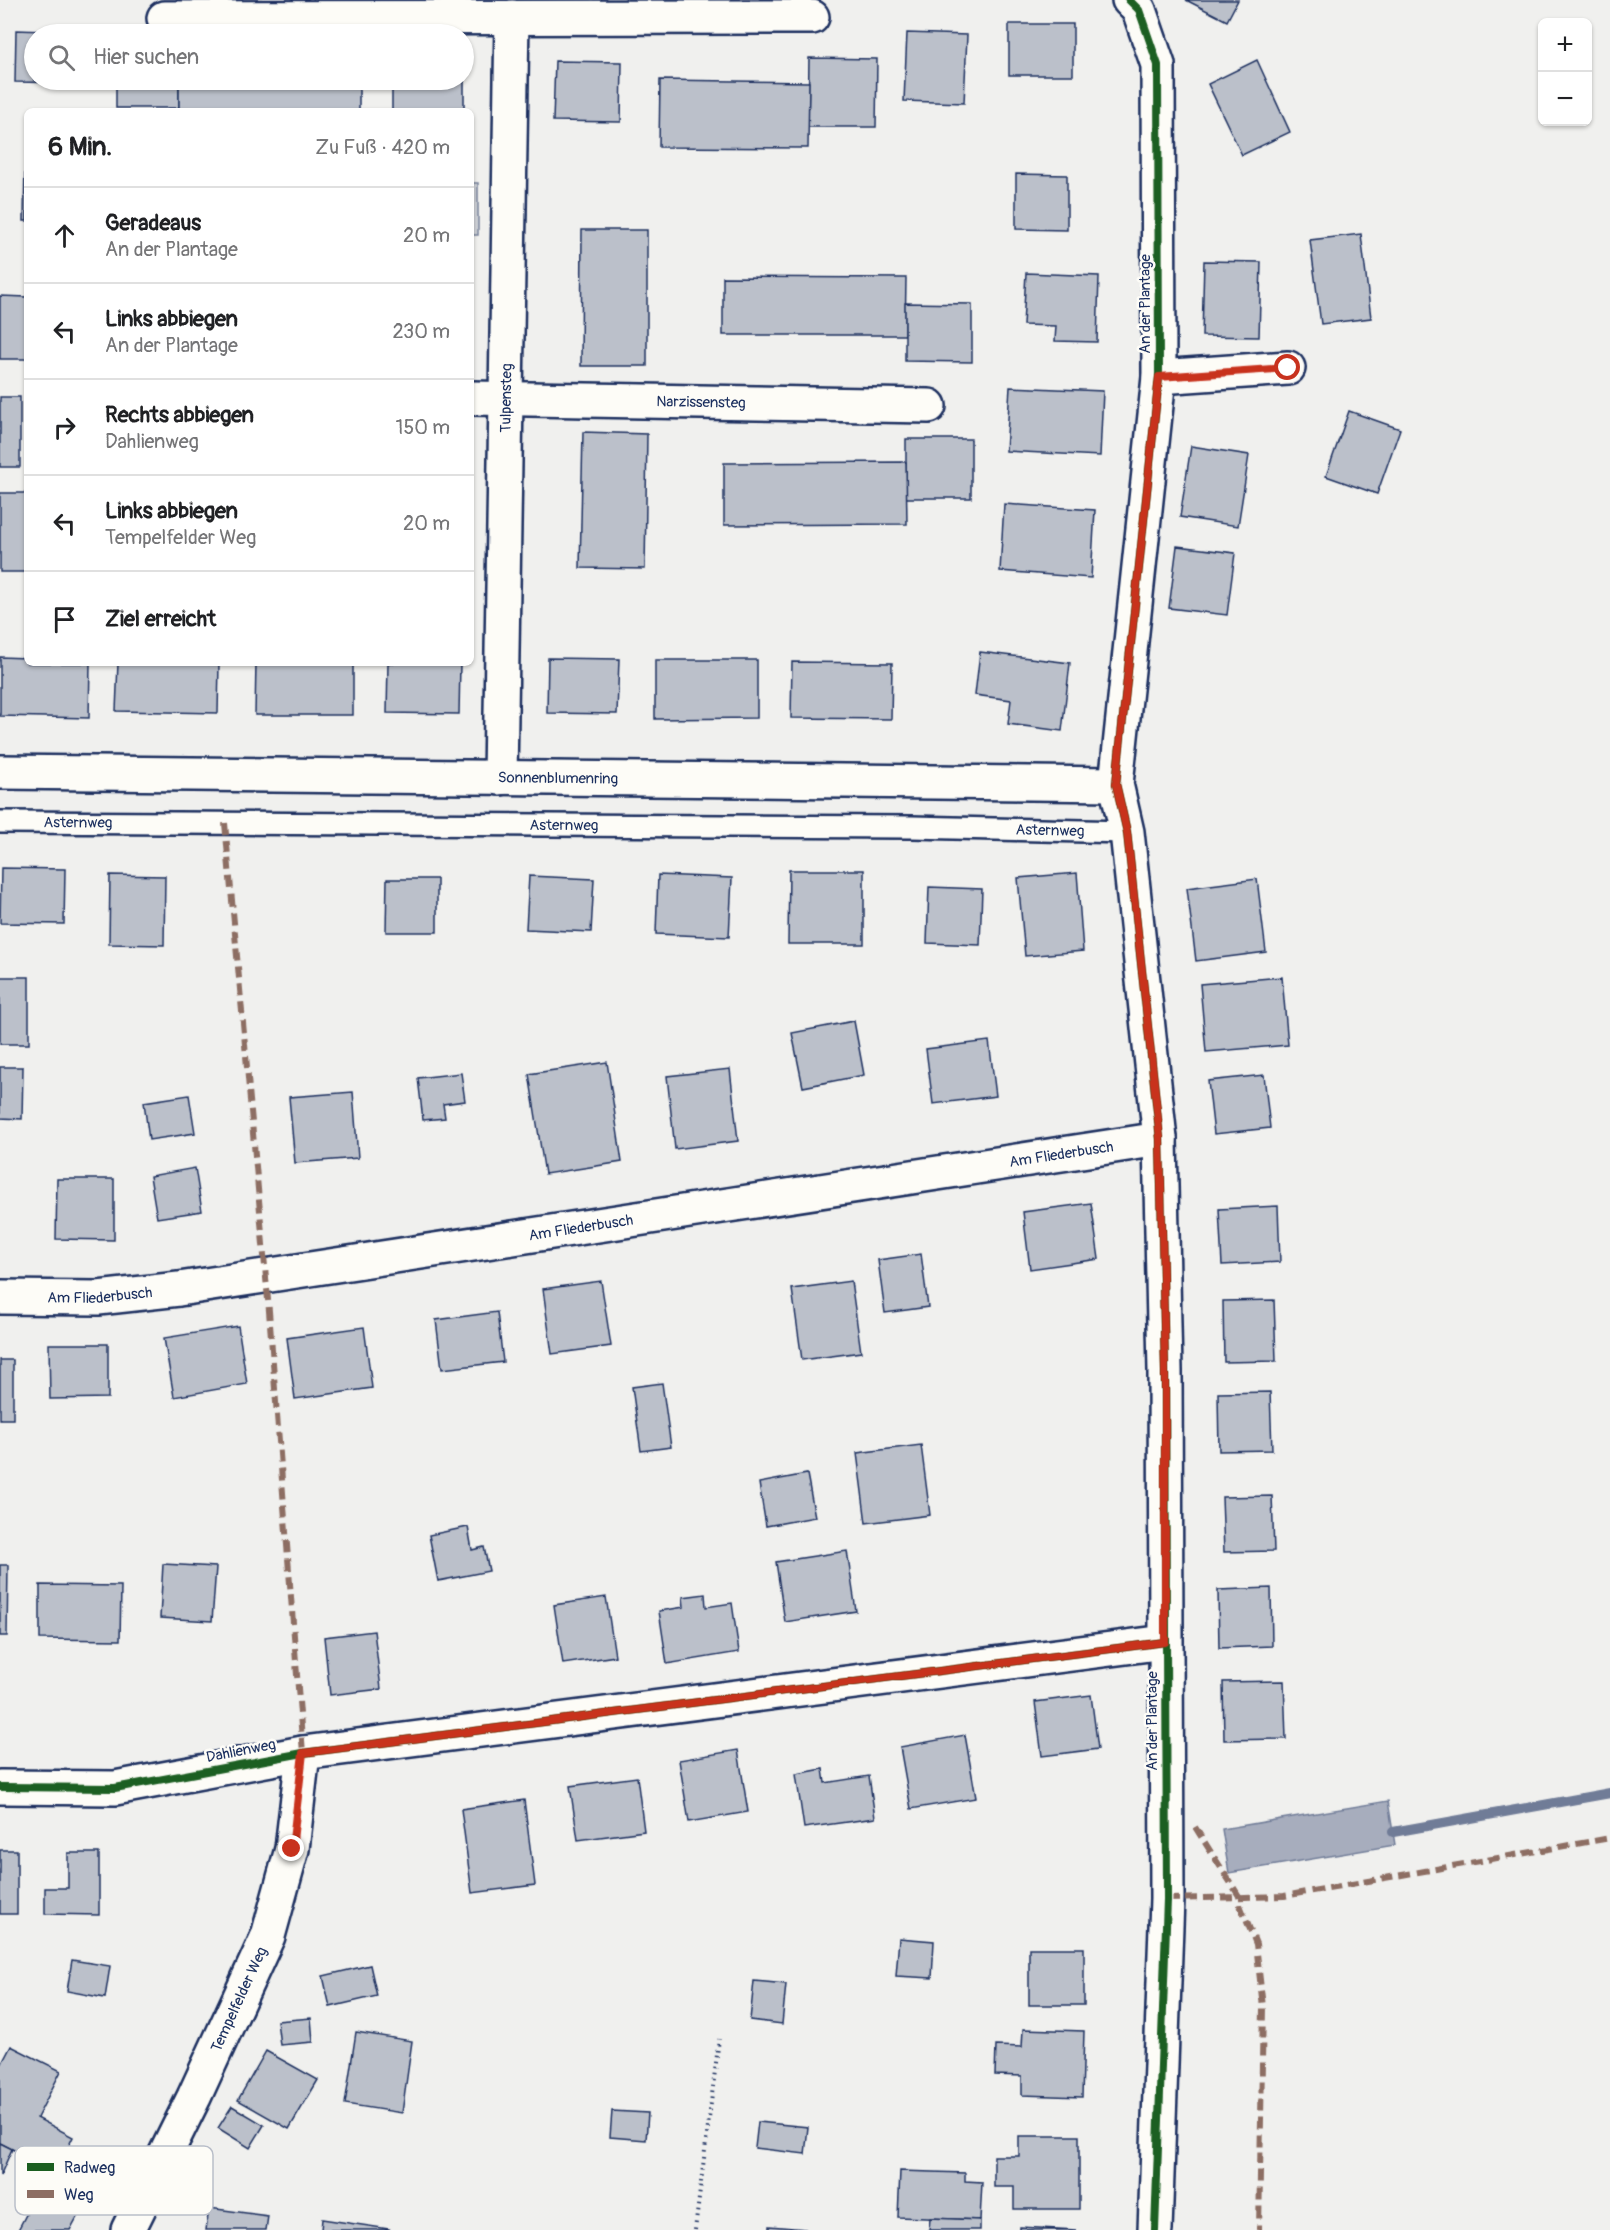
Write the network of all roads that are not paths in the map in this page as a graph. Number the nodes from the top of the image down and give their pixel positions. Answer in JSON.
{"nodes":[{"id":1,"x":1129,"y":0,"type":"edge"},
{"id":2,"x":813,"y":17,"type":"dead end"},
{"id":3,"x":164,"y":18,"type":"dead end"},
{"id":4,"x":513,"y":18,"type":"junction"},
{"id":5,"x":1288,"y":368,"type":"dead end"},
{"id":6,"x":1159,"y":377,"type":"junction"},
{"id":7,"x":474,"y":398,"type":"edge"},
{"id":8,"x":507,"y":398,"type":"junction"},
{"id":9,"x":929,"y":406,"type":"dead end"},
{"id":10,"x":0,"y":772,"type":"edge"},
{"id":11,"x":500,"y":778,"type":"junction"},
{"id":12,"x":1116,"y":784,"type":"junction"},
{"id":13,"x":0,"y":822,"type":"edge"},
{"id":14,"x":1127,"y":832,"type":"junction"},
{"id":15,"x":1160,"y":1138,"type":"junction"},
{"id":16,"x":0,"y":1297,"type":"edge"},
{"id":17,"x":1165,"y":1642,"type":"junction"},
{"id":18,"x":303,"y":1753,"type":"junction"},
{"id":19,"x":0,"y":1787,"type":"edge"},
{"id":20,"x":170,"y":2146,"type":"edge"},
{"id":21,"x":135,"y":2215,"type":"edge"},
{"id":22,"x":128,"y":2230,"type":"edge"},
{"id":23,"x":1155,"y":2230,"type":"edge"}],
"edges":[{"from":1,"to":6,"type":"street","name":"An der Plantage"},
{"from":2,"to":4,"type":"street"},
{"from":3,"to":4,"type":"street"},
{"from":4,"to":8,"type":"street","name":"Tulpensteg"},
{"from":5,"to":6,"type":"street"},
{"from":6,"to":12,"type":"street","name":"An der Plantage"},
{"from":7,"to":8,"type":"street","name":"Narzissensteg"},
{"from":8,"to":9,"type":"street","name":"Narzissensteg"},
{"from":8,"to":11,"type":"street","name":"Tulpensteg"},
{"from":10,"to":11,"type":"street","name":"Sonnenblumenring"},
{"from":11,"to":12,"type":"street","name":"Sonnenblumenring"},
{"from":12,"to":14,"type":"street","name":"An der Plantage"},
{"from":13,"to":14,"type":"lane","name":"Asternweg"},
{"from":14,"to":15,"type":"street","name":"An der Plantage"},
{"from":15,"to":16,"type":"street","name":"Am Fliederbusch"},
{"from":15,"to":17,"type":"street","name":"An der Plantage"},
{"from":17,"to":18,"type":"street","name":"Dahlienweg"},
{"from":17,"to":23,"type":"street","name":"An der Plantage"},
{"from":18,"to":19,"type":"street","name":"Dahlienweg"},
{"from":18,"to":20,"type":"street","name":"Tempelfelder Weg"},
{"from":21,"to":22,"type":"street","name":"Tempelfelder Weg"}]}
